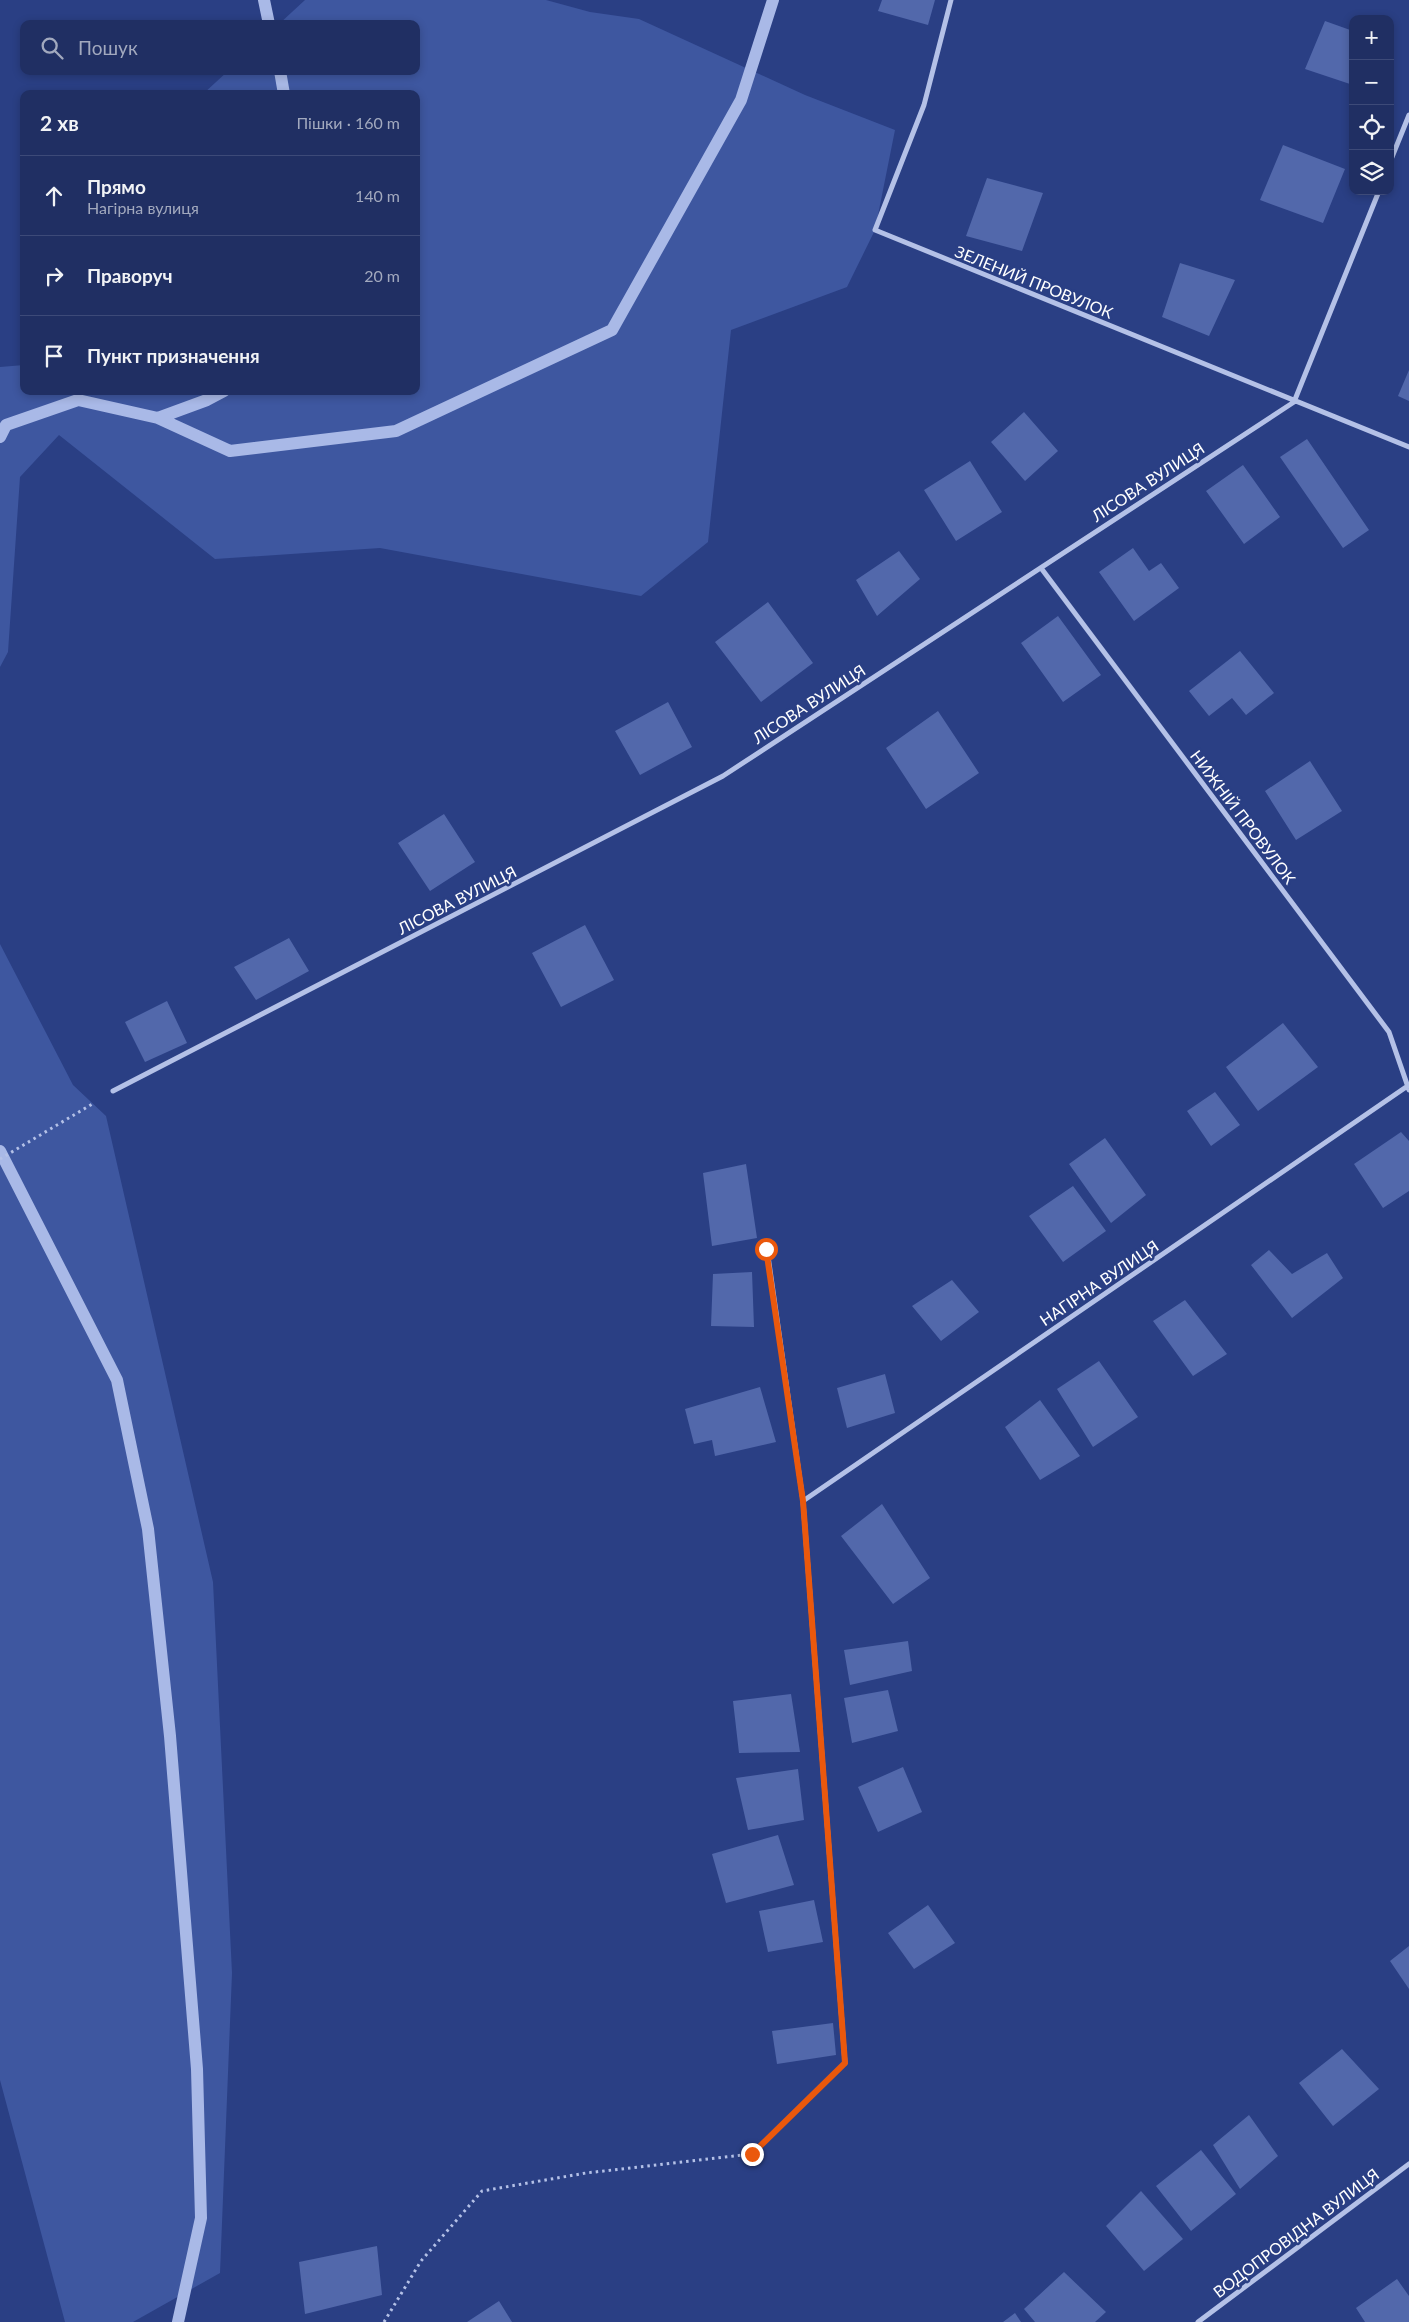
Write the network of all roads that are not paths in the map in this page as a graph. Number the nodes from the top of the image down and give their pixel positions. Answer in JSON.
{"nodes":[{"id":1,"x":951,"y":0,"type":"edge"},
{"id":2,"x":1409,"y":115,"type":"edge"},
{"id":3,"x":1394,"y":152,"type":"edge"},
{"id":4,"x":1377,"y":195,"type":"edge"},
{"id":5,"x":1294,"y":402,"type":"junction"},
{"id":6,"x":1409,"y":447,"type":"edge"},
{"id":7,"x":1041,"y":568,"type":"junction"},
{"id":8,"x":1408,"y":1087,"type":"edge"},
{"id":9,"x":114,"y":1091,"type":"road end"},
{"id":10,"x":766,"y":1249,"type":"dead end"},
{"id":11,"x":803,"y":1501,"type":"junction"},
{"id":12,"x":845,"y":2063,"type":"road end"},
{"id":13,"x":1409,"y":2164,"type":"edge"},
{"id":14,"x":1198,"y":2322,"type":"edge"}],
"edges":[{"from":1,"to":5,"type":"street","name":"ЗЕЛЕНИЙ ПРОВУЛОК"},
{"from":2,"to":3,"type":"street"},
{"from":4,"to":5,"type":"street"},
{"from":5,"to":6,"type":"street","name":"ЗЕЛЕНИЙ ПРОВУЛОК"},
{"from":5,"to":7,"type":"street","name":"ЛІСОВА ВУЛИЦЯ"},
{"from":7,"to":8,"type":"street","name":"НИЖНІЙ ПРОВУЛОК"},
{"from":7,"to":9,"type":"street","name":"ЛІСОВА ВУЛИЦЯ"},
{"from":8,"to":11,"type":"street","name":"НАГІРНА ВУЛИЦЯ"},
{"from":10,"to":11,"type":"street"},
{"from":11,"to":12,"type":"street"},
{"from":13,"to":14,"type":"street","name":"ВОДОПРОВІДНА ВУЛИЦЯ"}]}
